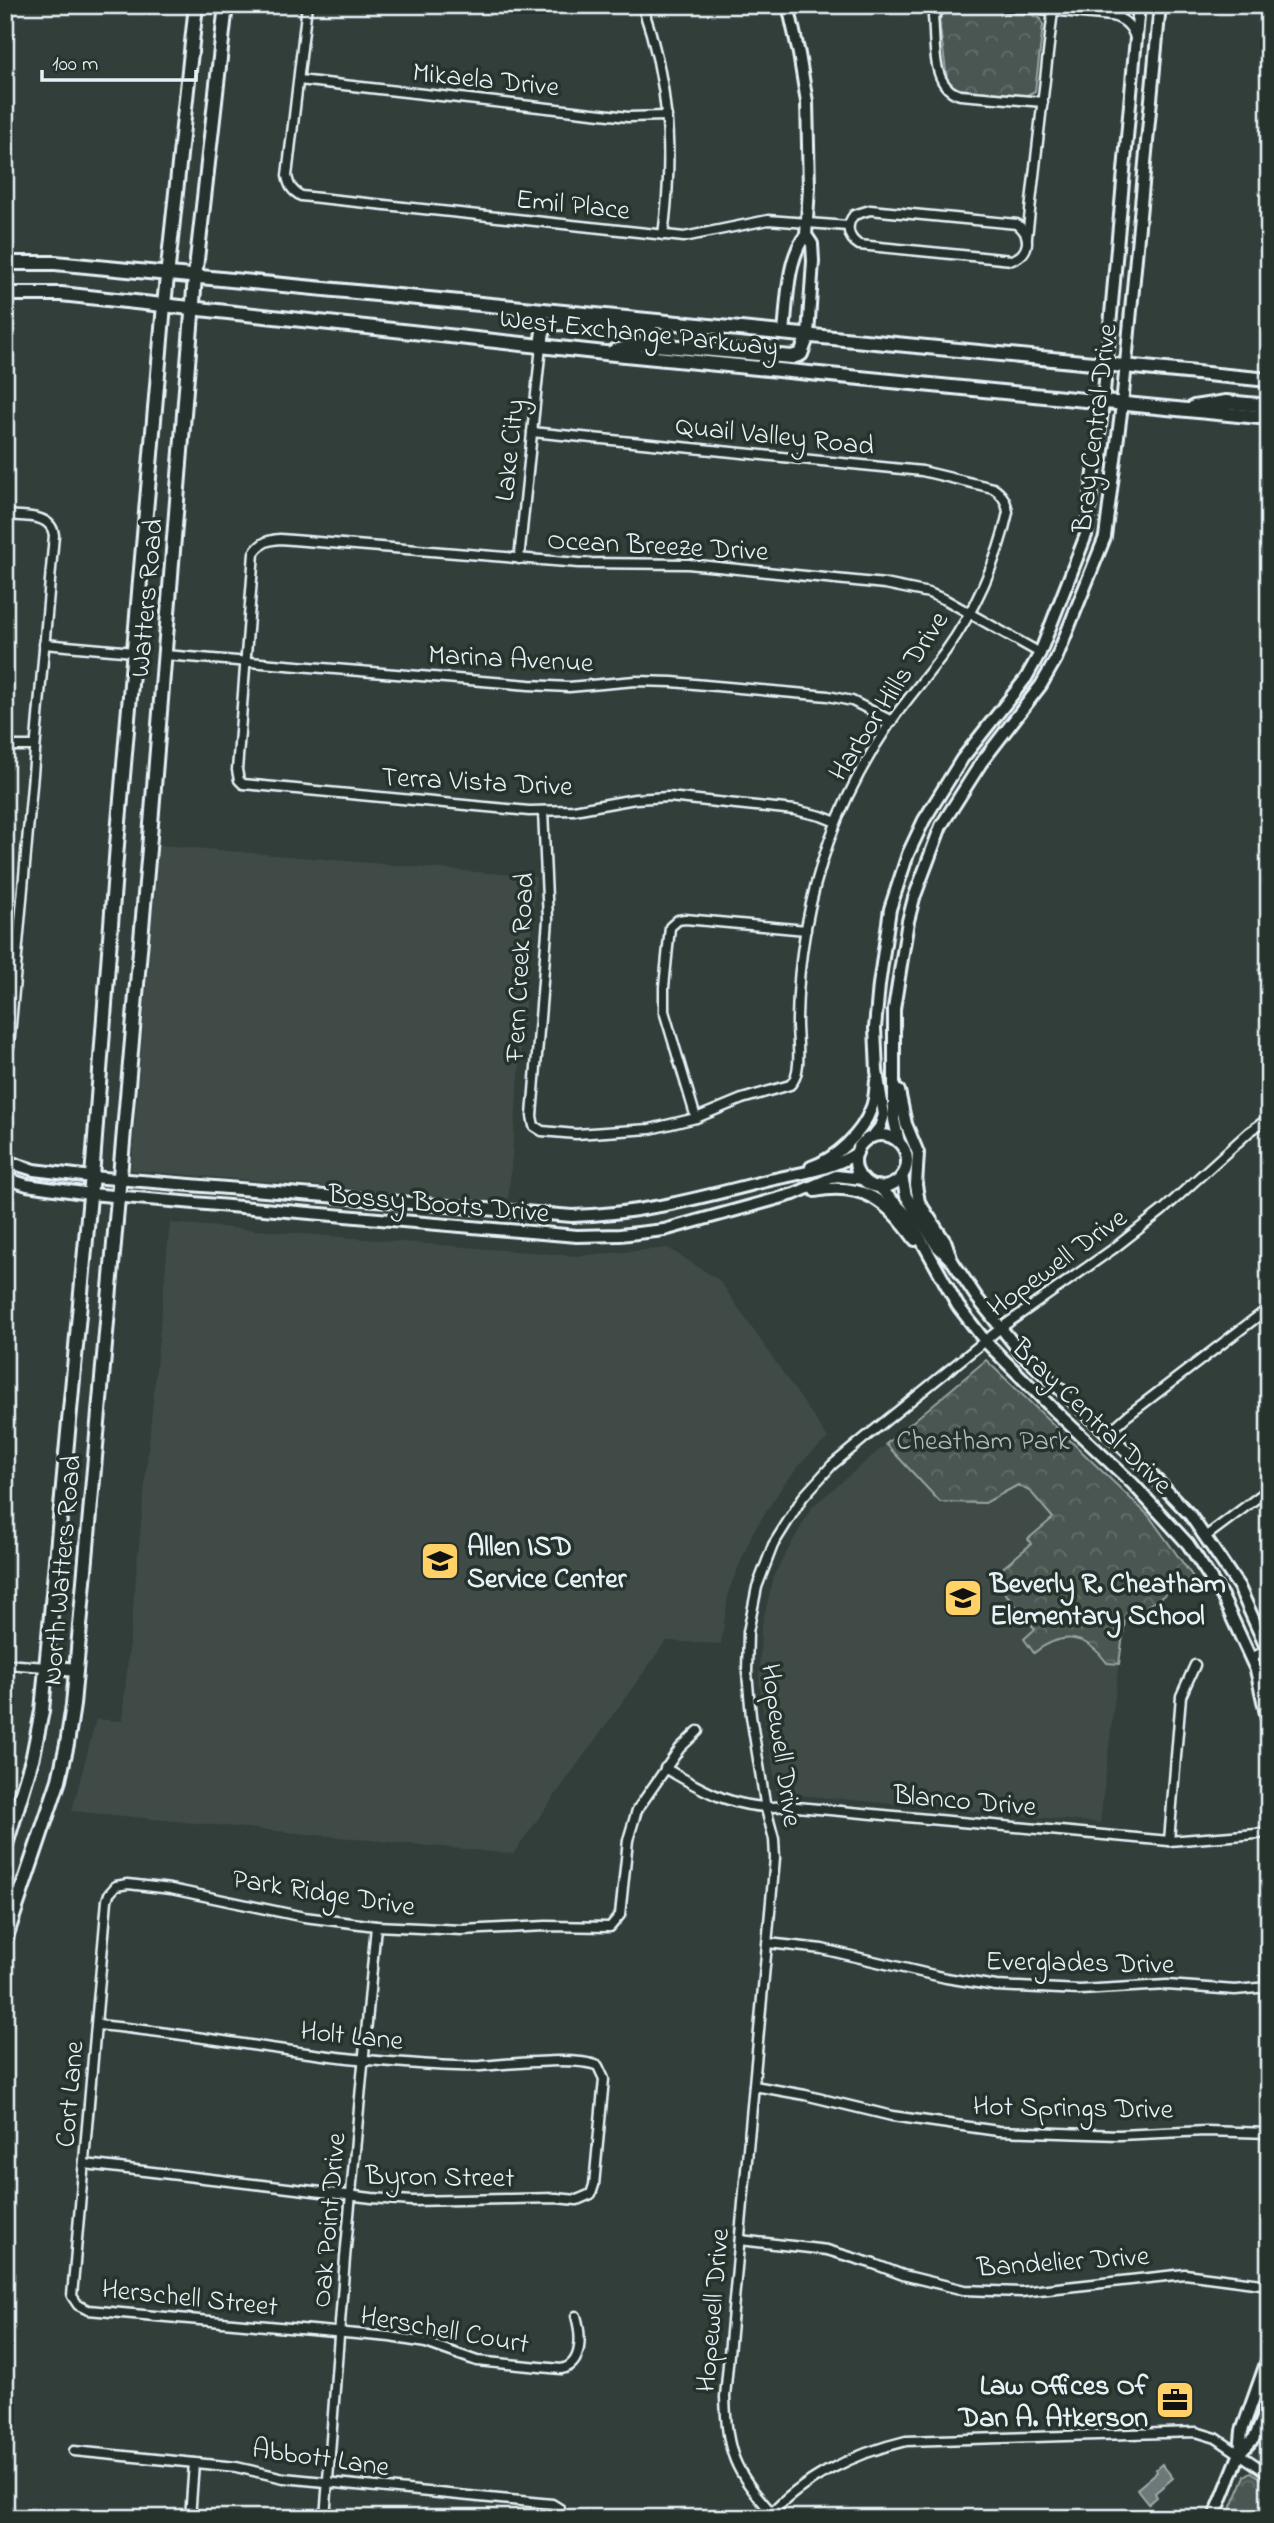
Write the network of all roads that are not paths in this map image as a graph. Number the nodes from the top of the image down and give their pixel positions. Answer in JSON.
{"nodes":[{"id":1,"x":196,"y":5,"type":"edge"},
{"id":2,"x":226,"y":5,"type":"edge"},
{"id":3,"x":307,"y":5,"type":"edge"},
{"id":4,"x":642,"y":5,"type":"edge"},
{"id":5,"x":788,"y":5,"type":"edge"},
{"id":6,"x":944,"y":5,"type":"edge"},
{"id":7,"x":999,"y":5,"type":"edge"},
{"id":8,"x":1131,"y":5,"type":"edge"},
{"id":9,"x":1139,"y":5,"type":"edge"},
{"id":10,"x":1160,"y":5,"type":"edge"},
{"id":11,"x":1053,"y":10,"type":"junction"},
{"id":12,"x":1112,"y":16,"type":"junction"},
{"id":13,"x":1136,"y":45,"type":"junction"},
{"id":14,"x":299,"y":80,"type":"junction"},
{"id":15,"x":1043,"y":102,"type":"junction"},
{"id":16,"x":667,"y":116,"type":"junction"},
{"id":17,"x":1029,"y":214,"type":"junction"},
{"id":18,"x":1018,"y":225,"type":"junction"},
{"id":19,"x":848,"y":226,"type":"junction"},
{"id":20,"x":806,"y":229,"type":"junction"},
{"id":21,"x":663,"y":235,"type":"junction"},
{"id":22,"x":1027,"y":238,"type":"junction"},
{"id":23,"x":5,"y":264,"type":"edge"},
{"id":24,"x":167,"y":274,"type":"junction"},
{"id":25,"x":195,"y":277,"type":"junction"},
{"id":26,"x":5,"y":294,"type":"edge"},
{"id":27,"x":164,"y":305,"type":"junction"},
{"id":28,"x":193,"y":308,"type":"junction"},
{"id":29,"x":667,"y":323,"type":"junction"},
{"id":30,"x":784,"y":333,"type":"junction"},
{"id":31,"x":808,"y":335,"type":"junction"},
{"id":32,"x":541,"y":346,"type":"junction"},
{"id":33,"x":605,"y":353,"type":"junction"},
{"id":34,"x":1106,"y":364,"type":"junction"},
{"id":35,"x":1125,"y":365,"type":"junction"},
{"id":36,"x":1269,"y":380,"type":"edge"},
{"id":37,"x":1103,"y":403,"type":"junction"},
{"id":38,"x":1122,"y":405,"type":"junction"},
{"id":39,"x":1269,"y":406,"type":"edge"},
{"id":40,"x":1180,"y":410,"type":"junction"},
{"id":41,"x":1269,"y":418,"type":"edge"},
{"id":42,"x":532,"y":432,"type":"junction"},
{"id":43,"x":1006,"y":502,"type":"joint"},
{"id":44,"x":5,"y":515,"type":"edge"},
{"id":45,"x":519,"y":559,"type":"junction"},
{"id":46,"x":968,"y":612,"type":"junction"},
{"id":47,"x":44,"y":644,"type":"junction"},
{"id":48,"x":134,"y":652,"type":"junction"},
{"id":49,"x":1040,"y":653,"type":"junction"},
{"id":50,"x":165,"y":655,"type":"junction"},
{"id":51,"x":246,"y":661,"type":"junction"},
{"id":52,"x":892,"y":721,"type":"junction"},
{"id":53,"x":5,"y":746,"type":"edge"},
{"id":54,"x":36,"y":746,"type":"junction"},
{"id":55,"x":543,"y":811,"type":"junction"},
{"id":56,"x":836,"y":822,"type":"junction"},
{"id":57,"x":806,"y":930,"type":"junction"},
{"id":58,"x":5,"y":1052,"type":"edge"},
{"id":59,"x":877,"y":1072,"type":"junction"},
{"id":60,"x":895,"y":1079,"type":"junction"},
{"id":61,"x":696,"y":1118,"type":"junction"},
{"id":62,"x":1269,"y":1118,"type":"edge"},
{"id":63,"x":872,"y":1137,"type":"junction"},
{"id":64,"x":899,"y":1142,"type":"junction"},
{"id":65,"x":857,"y":1153,"type":"junction"},
{"id":66,"x":5,"y":1161,"type":"edge"},
{"id":67,"x":789,"y":1176,"type":"junction"},
{"id":68,"x":902,"y":1176,"type":"junction"},
{"id":69,"x":92,"y":1177,"type":"junction"},
{"id":70,"x":5,"y":1178,"type":"edge"},
{"id":71,"x":119,"y":1179,"type":"junction"},
{"id":72,"x":863,"y":1179,"type":"junction"},
{"id":73,"x":878,"y":1186,"type":"junction"},
{"id":74,"x":90,"y":1194,"type":"junction"},
{"id":75,"x":794,"y":1195,"type":"junction"},
{"id":76,"x":117,"y":1196,"type":"junction"},
{"id":77,"x":953,"y":1262,"type":"junction"},
{"id":78,"x":935,"y":1268,"type":"junction"},
{"id":79,"x":1269,"y":1308,"type":"edge"},
{"id":80,"x":1002,"y":1327,"type":"junction"},
{"id":81,"x":985,"y":1341,"type":"junction"},
{"id":82,"x":1108,"y":1433,"type":"junction"},
{"id":83,"x":1269,"y":1489,"type":"edge"},
{"id":84,"x":1205,"y":1537,"type":"junction"},
{"id":85,"x":1268,"y":1651,"type":"edge"},
{"id":86,"x":1250,"y":1658,"type":"junction"},
{"id":87,"x":5,"y":1664,"type":"edge"},
{"id":88,"x":1195,"y":1665,"type":"dead end"},
{"id":89,"x":46,"y":1667,"type":"junction"},
{"id":90,"x":76,"y":1670,"type":"junction"},
{"id":91,"x":1269,"y":1727,"type":"edge"},
{"id":92,"x":698,"y":1731,"type":"dead end"},
{"id":93,"x":665,"y":1768,"type":"junction"},
{"id":94,"x":766,"y":1809,"type":"junction"},
{"id":95,"x":1269,"y":1833,"type":"edge"},
{"id":96,"x":1169,"y":1841,"type":"junction"},
{"id":97,"x":5,"y":1848,"type":"edge"},
{"id":98,"x":114,"y":1888,"type":"joint"},
{"id":99,"x":376,"y":1927,"type":"junction"},
{"id":100,"x":5,"y":1940,"type":"edge"},
{"id":101,"x":768,"y":1943,"type":"junction"},
{"id":102,"x":1269,"y":1945,"type":"edge"},
{"id":103,"x":1268,"y":1987,"type":"edge"},
{"id":104,"x":1269,"y":2020,"type":"edge"},
{"id":105,"x":98,"y":2025,"type":"junction"},
{"id":106,"x":364,"y":2061,"type":"junction"},
{"id":107,"x":754,"y":2086,"type":"junction"},
{"id":108,"x":1269,"y":2133,"type":"edge"},
{"id":109,"x":85,"y":2164,"type":"junction"},
{"id":110,"x":351,"y":2196,"type":"junction"},
{"id":111,"x":587,"y":2197,"type":"joint"},
{"id":112,"x":740,"y":2240,"type":"junction"},
{"id":113,"x":1269,"y":2285,"type":"edge"},
{"id":114,"x":78,"y":2305,"type":"joint"},
{"id":115,"x":576,"y":2316,"type":"dead end"},
{"id":116,"x":341,"y":2334,"type":"junction"},
{"id":117,"x":1269,"y":2354,"type":"edge"},
{"id":118,"x":1269,"y":2404,"type":"edge"},
{"id":119,"x":74,"y":2451,"type":"dead end"},
{"id":120,"x":1240,"y":2453,"type":"junction"},
{"id":121,"x":194,"y":2463,"type":"junction"},
{"id":122,"x":1269,"y":2474,"type":"edge"},
{"id":123,"x":328,"y":2483,"type":"junction"},
{"id":124,"x":769,"y":2515,"type":"edge"},
{"id":125,"x":190,"y":2518,"type":"edge"},
{"id":126,"x":325,"y":2518,"type":"edge"},
{"id":127,"x":564,"y":2518,"type":"edge"},
{"id":128,"x":1214,"y":2518,"type":"edge"}],
"edges":[{"from":1,"to":24,"type":"main road","name":"Watters Road"},
{"from":2,"to":25,"type":"main road","name":"Watters Road"},
{"from":3,"to":14,"type":"street"},
{"from":4,"to":16,"type":"street"},
{"from":5,"to":20,"type":"street"},
{"from":6,"to":15,"type":"street"},
{"from":7,"to":11,"type":"street"},
{"from":8,"to":12,"type":"street"},
{"from":9,"to":13,"type":"street","name":"Bray Central Drive"},
{"from":10,"to":35,"type":"street","name":"Bray Central Drive"},
{"from":11,"to":12,"type":"street"},
{"from":11,"to":15,"type":"street"},
{"from":12,"to":13,"type":"street"},
{"from":13,"to":34,"type":"street","name":"Bray Central Drive"},
{"from":14,"to":16,"type":"street","name":"Mikaela Drive"},
{"from":14,"to":21,"type":"street","name":"Emil Place"},
{"from":15,"to":17,"type":"street"},
{"from":16,"to":21,"type":"street"},
{"from":17,"to":18,"type":"street"},
{"from":17,"to":22,"type":"street"},
{"from":18,"to":19,"type":"street"},
{"from":18,"to":22,"type":"street"},
{"from":19,"to":20,"type":"street","name":"Emil Place"},
{"from":19,"to":22,"type":"street"},
{"from":20,"to":21,"type":"street","name":"Emil Place"},
{"from":20,"to":30,"type":"street"},
{"from":20,"to":31,"type":"street"},
{"from":23,"to":24,"type":"main road","name":"West Exchange Parkway"},
{"from":24,"to":25,"type":"main road","name":"West Exchange Parkway"},
{"from":24,"to":27,"type":"main road","name":"Watters Road"},
{"from":25,"to":28,"type":"main road","name":"Watters Road"},
{"from":25,"to":29,"type":"main road","name":"West Exchange Parkway"},
{"from":26,"to":27,"type":"main road","name":"West Exchange Parkway"},
{"from":27,"to":28,"type":"main road","name":"West Exchange Parkway"},
{"from":27,"to":48,"type":"main road","name":"Watters Road"},
{"from":28,"to":32,"type":"main road","name":"West Exchange Parkway"},
{"from":28,"to":50,"type":"main road","name":"Watters Road"},
{"from":29,"to":30,"type":"main road","name":"West Exchange Parkway"},
{"from":29,"to":32,"type":"main road"},
{"from":30,"to":31,"type":"main road","name":"West Exchange Parkway"},
{"from":31,"to":33,"type":"main road"},
{"from":31,"to":34,"type":"main road","name":"West Exchange Parkway"},
{"from":32,"to":33,"type":"main road","name":"West Exchange Parkway"},
{"from":32,"to":42,"type":"street","name":"Lake City"},
{"from":33,"to":37,"type":"main road","name":"West Exchange Parkway"},
{"from":34,"to":35,"type":"main road","name":"West Exchange Parkway"},
{"from":34,"to":37,"type":"street","name":"Bray Central Drive"},
{"from":35,"to":36,"type":"main road","name":"West Exchange Parkway"},
{"from":35,"to":38,"type":"street","name":"Bray Central Drive"},
{"from":37,"to":38,"type":"main road","name":"West Exchange Parkway"},
{"from":37,"to":49,"type":"street","name":"Bray Central Drive"},
{"from":38,"to":40,"type":"main road","name":"West Exchange Parkway"},
{"from":38,"to":60,"type":"street","name":"Bray Central Drive"},
{"from":39,"to":40,"type":"main road"},
{"from":40,"to":41,"type":"main road","name":"West Exchange Parkway"},
{"from":42,"to":43,"type":"street","name":"Quail Valley Road"},
{"from":42,"to":45,"type":"street","name":"Lake City"},
{"from":43,"to":46,"type":"street","name":"Harbor Hills Drive"},
{"from":44,"to":47,"type":"street"},
{"from":45,"to":46,"type":"street","name":"Ocean Breeze Drive"},
{"from":45,"to":51,"type":"street","name":"Ocean Breeze Drive"},
{"from":46,"to":49,"type":"street","name":"Ocean Breeze Drive"},
{"from":46,"to":52,"type":"street","name":"Harbor Hills Drive"},
{"from":47,"to":48,"type":"street"},
{"from":47,"to":54,"type":"street"},
{"from":48,"to":69,"type":"main road","name":"Watters Road"},
{"from":49,"to":59,"type":"street","name":"Bray Central Drive"},
{"from":50,"to":51,"type":"street","name":"Marina Avenue"},
{"from":50,"to":71,"type":"main road","name":"Watters Road"},
{"from":51,"to":52,"type":"street","name":"Marina Avenue"},
{"from":51,"to":55,"type":"street","name":"Terra Vista Drive"},
{"from":52,"to":56,"type":"street","name":"Harbor Hills Drive"},
{"from":53,"to":54,"type":"street"},
{"from":54,"to":58,"type":"street"},
{"from":55,"to":56,"type":"street","name":"Terra Vista Drive"},
{"from":55,"to":61,"type":"street","name":"Fern Creek Road"},
{"from":56,"to":57,"type":"street","name":"Harbor Hills Drive"},
{"from":57,"to":61,"type":"street","name":"Harbor Hills Drive"},
{"from":57,"to":61,"type":"street"},
{"from":59,"to":63,"type":"street","name":"Bray Central Drive"},
{"from":59,"to":67,"type":"street"},
{"from":60,"to":64,"type":"street","name":"Bray Central Drive"},
{"from":60,"to":77,"type":"street"},
{"from":62,"to":80,"type":"street","name":"Hopewell Drive"},
{"from":63,"to":64,"type":"street"},
{"from":63,"to":65,"type":"street"},
{"from":64,"to":68,"type":"street"},
{"from":65,"to":67,"type":"street","name":"Bossy Boots Drive"},
{"from":65,"to":72,"type":"street"},
{"from":66,"to":69,"type":"street","name":"Bossy Boots Drive"},
{"from":67,"to":71,"type":"street","name":"Bossy Boots Drive"},
{"from":68,"to":73,"type":"street"},
{"from":68,"to":77,"type":"street","name":"Bray Central Drive"},
{"from":69,"to":71,"type":"street","name":"Bossy Boots Drive"},
{"from":69,"to":74,"type":"main road","name":"Watters Road"},
{"from":70,"to":74,"type":"street","name":"Bossy Boots Drive"},
{"from":71,"to":76,"type":"main road","name":"Watters Road"},
{"from":72,"to":73,"type":"street"},
{"from":72,"to":75,"type":"street","name":"Bossy Boots Drive"},
{"from":73,"to":78,"type":"street","name":"Bray Central Drive"},
{"from":74,"to":76,"type":"street","name":"Bossy Boots Drive"},
{"from":74,"to":89,"type":"main road","name":"North Watters Road"},
{"from":75,"to":76,"type":"street","name":"Bossy Boots Drive"},
{"from":75,"to":78,"type":"street"},
{"from":76,"to":90,"type":"main road","name":"North Watters Road"},
{"from":77,"to":80,"type":"street","name":"Bray Central Drive"},
{"from":78,"to":81,"type":"street","name":"Bray Central Drive"},
{"from":79,"to":82,"type":"street"},
{"from":80,"to":81,"type":"street","name":"Hopewell Drive"},
{"from":80,"to":82,"type":"street","name":"Bray Central Drive"},
{"from":81,"to":86,"type":"street","name":"Bray Central Drive"},
{"from":81,"to":94,"type":"street","name":"Hopewell Drive"},
{"from":82,"to":84,"type":"street","name":"Bray Central Drive"},
{"from":83,"to":84,"type":"street"},
{"from":84,"to":85,"type":"street","name":"Bray Central Drive"},
{"from":85,"to":86,"type":"street"},
{"from":86,"to":91,"type":"street","name":"Bray Central Drive"},
{"from":87,"to":89,"type":"street"},
{"from":88,"to":96,"type":"street"},
{"from":89,"to":90,"type":"main road"},
{"from":89,"to":97,"type":"main road","name":"North Watters Road"},
{"from":90,"to":100,"type":"main road","name":"North Watters Road"},
{"from":92,"to":93,"type":"street"},
{"from":93,"to":94,"type":"street","name":"Blanco Drive"},
{"from":93,"to":99,"type":"street","name":"Park Ridge Drive"},
{"from":94,"to":96,"type":"street","name":"Blanco Drive"},
{"from":94,"to":101,"type":"street","name":"Hopewell Drive"},
{"from":95,"to":96,"type":"street","name":"Blanco Drive"},
{"from":98,"to":99,"type":"street","name":"Park Ridge Drive"},
{"from":98,"to":105,"type":"street","name":"Cort Lane"},
{"from":99,"to":106,"type":"street","name":"Oak Point Drive"},
{"from":101,"to":103,"type":"street","name":"Everglades Drive"},
{"from":101,"to":107,"type":"street","name":"Hopewell Drive"},
{"from":102,"to":103,"type":"street"},
{"from":103,"to":104,"type":"street"},
{"from":105,"to":106,"type":"street","name":"Holt Lane"},
{"from":105,"to":109,"type":"street","name":"Cort Lane"},
{"from":106,"to":110,"type":"street","name":"Oak Point Drive"},
{"from":106,"to":111,"type":"street","name":"Holt Lane"},
{"from":107,"to":108,"type":"street","name":"Hot Springs Drive"},
{"from":107,"to":112,"type":"street","name":"Hopewell Drive"},
{"from":109,"to":110,"type":"street","name":"Byron Street"},
{"from":109,"to":114,"type":"street","name":"Cort Lane"},
{"from":110,"to":111,"type":"street","name":"Byron Street"},
{"from":110,"to":116,"type":"street","name":"Oak Point Drive"},
{"from":112,"to":113,"type":"street","name":"Bandelier Drive"},
{"from":112,"to":124,"type":"street","name":"Hopewell Drive"},
{"from":114,"to":116,"type":"street","name":"Herschell Street"},
{"from":115,"to":116,"type":"street","name":"Herschell Court"},
{"from":116,"to":123,"type":"street","name":"Oak Point Drive"},
{"from":117,"to":120,"type":"street"},
{"from":118,"to":120,"type":"street"},
{"from":119,"to":121,"type":"street","name":"Abbott Lane"},
{"from":120,"to":122,"type":"street"},
{"from":120,"to":124,"type":"street"},
{"from":120,"to":128,"type":"street"},
{"from":121,"to":123,"type":"street","name":"Abbott Lane"},
{"from":121,"to":125,"type":"street"},
{"from":123,"to":126,"type":"street","name":"Oak Point Drive"},
{"from":123,"to":127,"type":"street","name":"Abbott Lane"}]}
